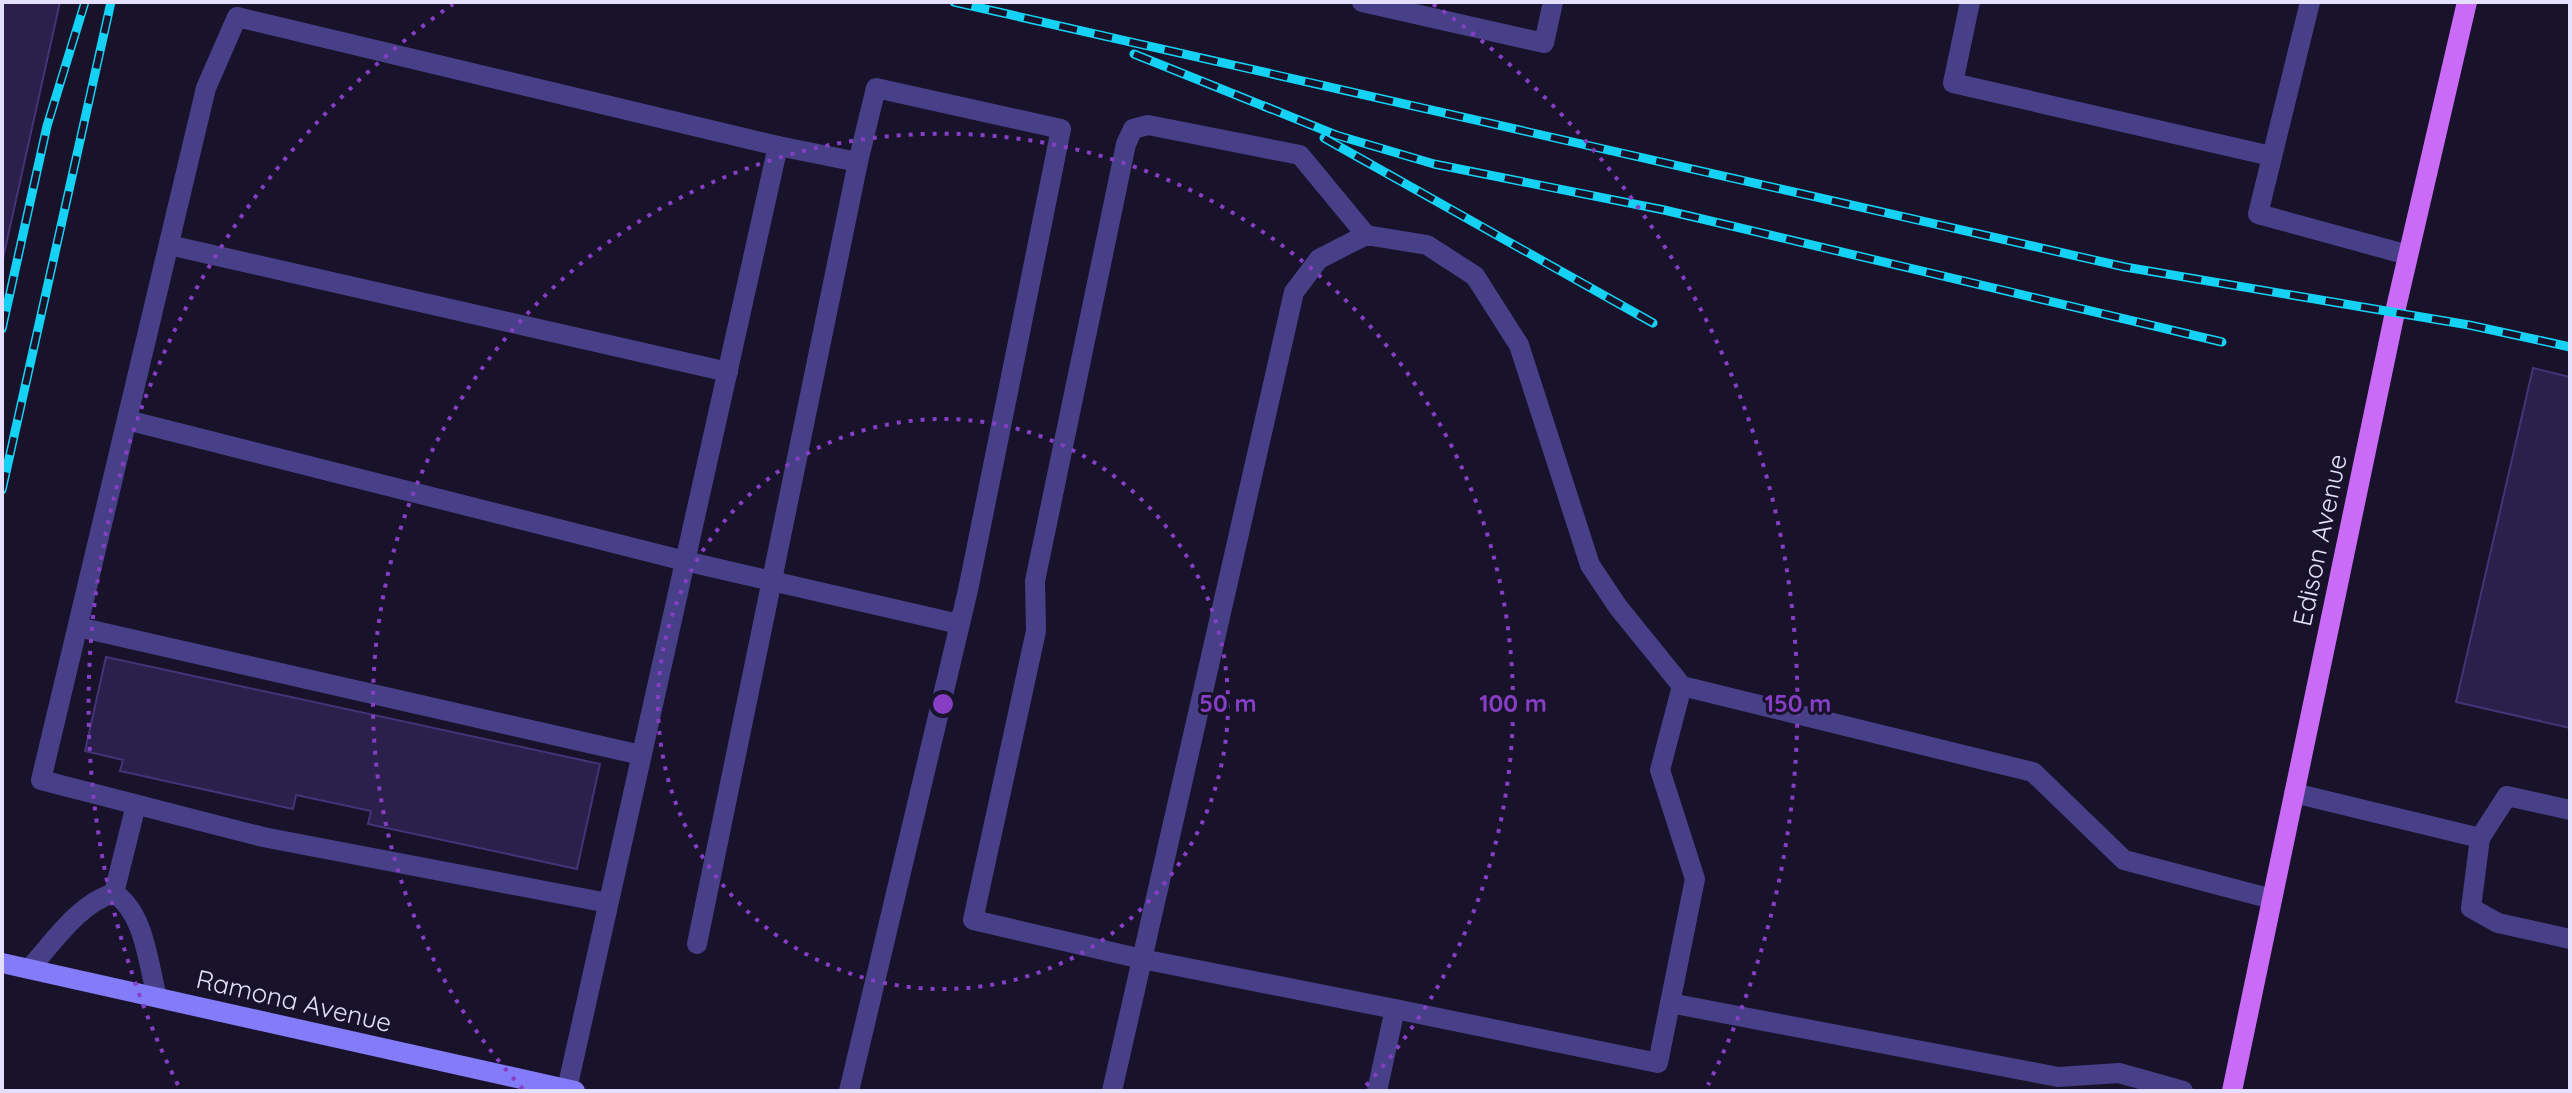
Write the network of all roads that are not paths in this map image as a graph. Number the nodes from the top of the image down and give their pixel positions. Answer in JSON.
{"nodes":[{"id":1,"x":1362,"y":2,"type":"edge"},
{"id":2,"x":1553,"y":2,"type":"edge"},
{"id":3,"x":1970,"y":2,"type":"edge"},
{"id":4,"x":2310,"y":2,"type":"edge"},
{"id":5,"x":2467,"y":2,"type":"edge"},
{"id":6,"x":778,"y":146,"type":"junction"},
{"id":7,"x":2271,"y":156,"type":"junction"},
{"id":8,"x":858,"y":162,"type":"junction"},
{"id":9,"x":1366,"y":235,"type":"junction"},
{"id":10,"x":169,"y":245,"type":"junction"},
{"id":11,"x":2408,"y":255,"type":"junction"},
{"id":12,"x":728,"y":372,"type":"junction"},
{"id":13,"x":127,"y":420,"type":"junction"},
{"id":14,"x":685,"y":561,"type":"junction"},
{"id":15,"x":772,"y":578,"type":"junction"},
{"id":16,"x":959,"y":624,"type":"junction"},
{"id":17,"x":78,"y":627,"type":"junction"},
{"id":18,"x":1682,"y":686,"type":"junction"},
{"id":19,"x":641,"y":755,"type":"junction"},
{"id":20,"x":2294,"y":793,"type":"junction"},
{"id":21,"x":136,"y":805,"type":"junction"},
{"id":22,"x":2570,"y":810,"type":"edge"},
{"id":23,"x":2480,"y":838,"type":"junction"},
{"id":24,"x":114,"y":893,"type":"junction"},
{"id":25,"x":2272,"y":899,"type":"junction"},
{"id":26,"x":608,"y":903,"type":"junction"},
{"id":27,"x":2570,"y":939,"type":"edge"},
{"id":28,"x":697,"y":944,"type":"dead end"},
{"id":29,"x":1142,"y":959,"type":"junction"},
{"id":30,"x":2,"y":963,"type":"edge"},
{"id":31,"x":29,"y":969,"type":"junction"},
{"id":32,"x":157,"y":997,"type":"junction"},
{"id":33,"x":1670,"y":1003,"type":"junction"},
{"id":34,"x":1395,"y":1009,"type":"junction"},
{"id":35,"x":571,"y":1090,"type":"edge"},
{"id":36,"x":849,"y":1091,"type":"edge"},
{"id":37,"x":1112,"y":1091,"type":"edge"},
{"id":38,"x":1377,"y":1091,"type":"edge"},
{"id":39,"x":2183,"y":1091,"type":"edge"},
{"id":40,"x":2232,"y":1091,"type":"edge"}],
"edges":[{"from":1,"to":2,"type":"lane"},
{"from":3,"to":7,"type":"lane"},
{"from":4,"to":7,"type":"lane"},
{"from":5,"to":11,"type":"main road","name":"Edison Avenue"},
{"from":6,"to":8,"type":"lane"},
{"from":6,"to":10,"type":"lane"},
{"from":6,"to":12,"type":"lane"},
{"from":7,"to":11,"type":"lane"},
{"from":8,"to":15,"type":"lane"},
{"from":8,"to":16,"type":"lane"},
{"from":9,"to":18,"type":"lane"},
{"from":9,"to":29,"type":"lane"},
{"from":9,"to":29,"type":"lane"},
{"from":10,"to":12,"type":"lane"},
{"from":10,"to":13,"type":"lane"},
{"from":11,"to":20,"type":"main road","name":"Edison Avenue"},
{"from":12,"to":14,"type":"lane"},
{"from":13,"to":14,"type":"lane"},
{"from":13,"to":17,"type":"lane"},
{"from":14,"to":15,"type":"lane"},
{"from":14,"to":19,"type":"lane"},
{"from":15,"to":16,"type":"lane"},
{"from":15,"to":28,"type":"lane"},
{"from":16,"to":36,"type":"lane"},
{"from":17,"to":19,"type":"lane"},
{"from":17,"to":21,"type":"lane"},
{"from":18,"to":25,"type":"lane"},
{"from":18,"to":33,"type":"lane"},
{"from":19,"to":26,"type":"lane"},
{"from":20,"to":23,"type":"lane"},
{"from":20,"to":25,"type":"main road","name":"Edison Avenue"},
{"from":21,"to":24,"type":"lane"},
{"from":21,"to":26,"type":"lane"},
{"from":22,"to":23,"type":"lane"},
{"from":23,"to":27,"type":"lane"},
{"from":24,"to":31,"type":"lane"},
{"from":24,"to":32,"type":"lane"},
{"from":25,"to":40,"type":"main road","name":"Edison Avenue"},
{"from":26,"to":35,"type":"lane"},
{"from":29,"to":34,"type":"lane"},
{"from":29,"to":37,"type":"lane"},
{"from":30,"to":31,"type":"main road","name":"Ramona Avenue"},
{"from":31,"to":32,"type":"main road","name":"Ramona Avenue"},
{"from":32,"to":35,"type":"main road","name":"Ramona Avenue"},
{"from":33,"to":34,"type":"lane"},
{"from":33,"to":39,"type":"lane"},
{"from":34,"to":38,"type":"lane"}]}
